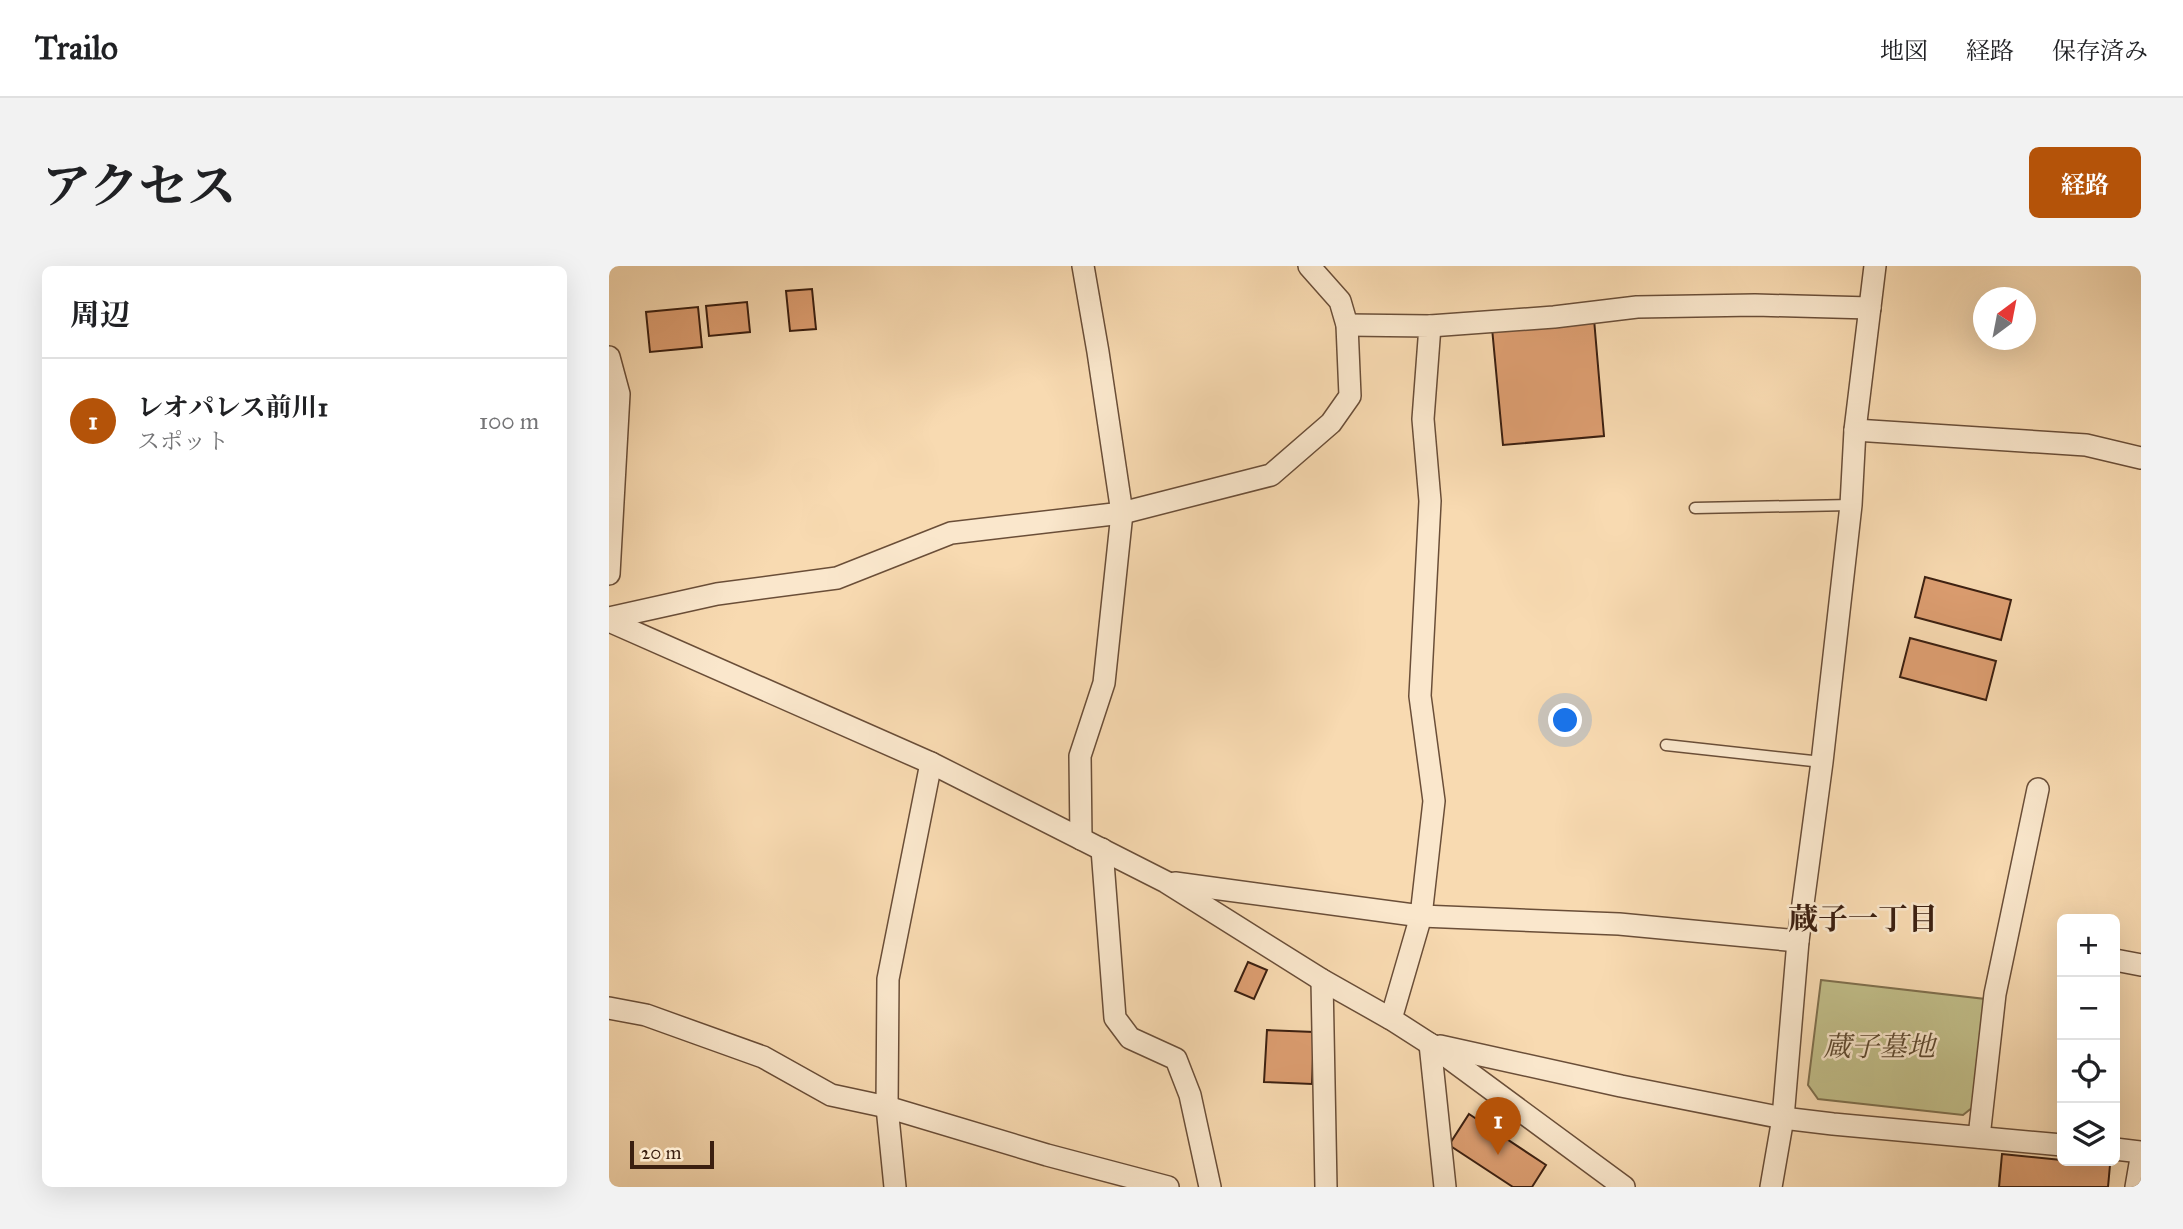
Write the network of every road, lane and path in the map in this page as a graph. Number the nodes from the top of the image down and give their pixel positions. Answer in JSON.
{"nodes":[{"id":1,"x":1083,"y":266,"type":"edge"},
{"id":2,"x":1309,"y":266,"type":"edge"},
{"id":3,"x":1875,"y":266,"type":"edge"},
{"id":4,"x":1870,"y":308,"type":"junction"},
{"id":5,"x":1347,"y":325,"type":"junction"},
{"id":6,"x":1430,"y":326,"type":"junction"},
{"id":7,"x":609,"y":358,"type":"edge"},
{"id":8,"x":1855,"y":430,"type":"junction"},
{"id":9,"x":2141,"y":458,"type":"edge"},
{"id":10,"x":1851,"y":505,"type":"junction"},
{"id":11,"x":1695,"y":508,"type":"dead end"},
{"id":12,"x":1122,"y":513,"type":"junction"},
{"id":13,"x":609,"y":574,"type":"edge"},
{"id":14,"x":609,"y":619,"type":"edge"},
{"id":15,"x":1666,"y":745,"type":"dead end"},
{"id":16,"x":1822,"y":762,"type":"junction"},
{"id":17,"x":931,"y":763,"type":"junction"},
{"id":18,"x":2039,"y":789,"type":"dead end"},
{"id":19,"x":1081,"y":839,"type":"junction"},
{"id":20,"x":1102,"y":849,"type":"junction"},
{"id":21,"x":1166,"y":882,"type":"junction"},
{"id":22,"x":1421,"y":916,"type":"junction"},
{"id":23,"x":1798,"y":941,"type":"junction"},
{"id":24,"x":2120,"y":961,"type":"edge"},
{"id":25,"x":2141,"y":965,"type":"edge"},
{"id":26,"x":1322,"y":980,"type":"junction"},
{"id":27,"x":609,"y":1008,"type":"edge"},
{"id":28,"x":1391,"y":1019,"type":"junction"},
{"id":29,"x":1430,"y":1044,"type":"junction"},
{"id":30,"x":887,"y":1107,"type":"junction"},
{"id":31,"x":1783,"y":1118,"type":"junction"},
{"id":32,"x":1979,"y":1137,"type":"junction"},
{"id":33,"x":2057,"y":1145,"type":"edge"},
{"id":34,"x":2120,"y":1150,"type":"edge"},
{"id":35,"x":2141,"y":1152,"type":"edge"},
{"id":36,"x":2141,"y":1158,"type":"edge"},
{"id":37,"x":895,"y":1187,"type":"edge"},
{"id":38,"x":1168,"y":1187,"type":"edge"},
{"id":39,"x":1210,"y":1187,"type":"edge"},
{"id":40,"x":1326,"y":1187,"type":"edge"},
{"id":41,"x":1445,"y":1187,"type":"edge"},
{"id":42,"x":1624,"y":1187,"type":"edge"},
{"id":43,"x":1771,"y":1187,"type":"edge"},
{"id":44,"x":2136,"y":1187,"type":"edge"}],
"edges":[{"from":1,"to":12,"type":"street"},
{"from":2,"to":5,"type":"street"},
{"from":3,"to":4,"type":"street"},
{"from":4,"to":6,"type":"street"},
{"from":4,"to":8,"type":"street"},
{"from":5,"to":6,"type":"street"},
{"from":5,"to":12,"type":"street"},
{"from":6,"to":22,"type":"street"},
{"from":7,"to":13,"type":"street"},
{"from":8,"to":9,"type":"street"},
{"from":8,"to":10,"type":"street"},
{"from":10,"to":11,"type":"lane"},
{"from":10,"to":16,"type":"street"},
{"from":12,"to":14,"type":"street"},
{"from":12,"to":19,"type":"street"},
{"from":14,"to":17,"type":"street"},
{"from":15,"to":16,"type":"lane"},
{"from":16,"to":23,"type":"street"},
{"from":17,"to":19,"type":"street"},
{"from":17,"to":30,"type":"street"},
{"from":18,"to":32,"type":"street"},
{"from":19,"to":20,"type":"street"},
{"from":20,"to":21,"type":"street"},
{"from":20,"to":39,"type":"street"},
{"from":21,"to":22,"type":"street"},
{"from":21,"to":26,"type":"street"},
{"from":22,"to":23,"type":"street"},
{"from":22,"to":28,"type":"street"},
{"from":23,"to":31,"type":"street"},
{"from":24,"to":25,"type":"street"},
{"from":26,"to":28,"type":"street"},
{"from":26,"to":40,"type":"street"},
{"from":27,"to":30,"type":"street"},
{"from":28,"to":29,"type":"street"},
{"from":29,"to":31,"type":"street"},
{"from":29,"to":41,"type":"street"},
{"from":29,"to":42,"type":"street"},
{"from":30,"to":37,"type":"street"},
{"from":30,"to":38,"type":"street"},
{"from":31,"to":32,"type":"street"},
{"from":31,"to":43,"type":"street"},
{"from":32,"to":33,"type":"street"},
{"from":34,"to":35,"type":"street"},
{"from":36,"to":44,"type":"street"}]}
